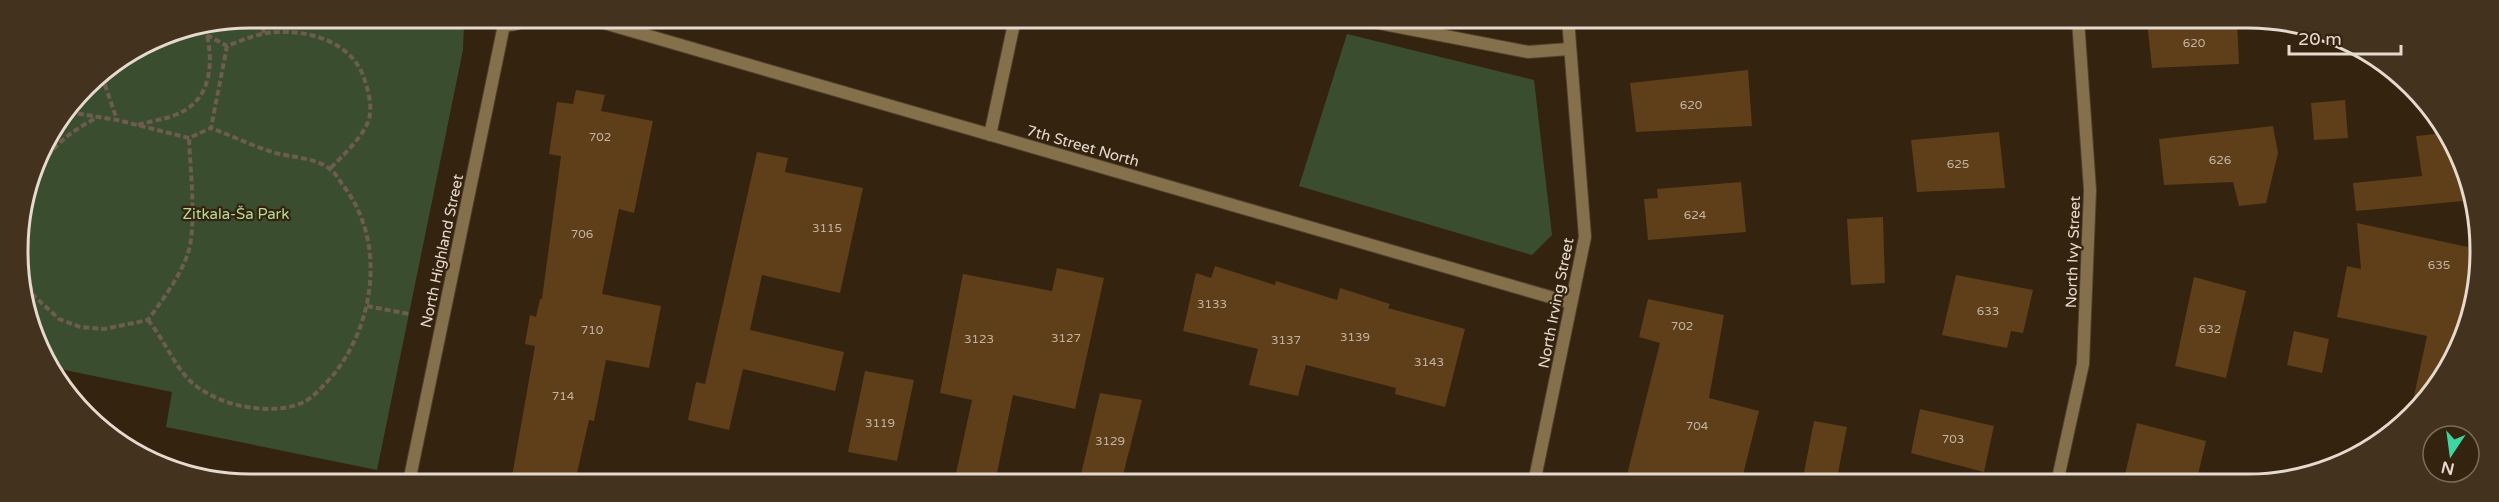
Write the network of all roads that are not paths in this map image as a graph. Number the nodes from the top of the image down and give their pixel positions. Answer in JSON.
{"nodes":[{"id":1,"x":503,"y":28,"type":"edge"},
{"id":2,"x":621,"y":28,"type":"edge"},
{"id":3,"x":1013,"y":28,"type":"edge"},
{"id":4,"x":1405,"y":28,"type":"edge"},
{"id":5,"x":1569,"y":28,"type":"edge"},
{"id":6,"x":2079,"y":28,"type":"edge"},
{"id":7,"x":1569,"y":49,"type":"junction"},
{"id":8,"x":990,"y":135,"type":"junction"},
{"id":9,"x":1572,"y":303,"type":"junction"},
{"id":10,"x":411,"y":474,"type":"edge"},
{"id":11,"x":1536,"y":474,"type":"edge"},
{"id":12,"x":2059,"y":474,"type":"edge"}],
"edges":[{"from":1,"to":10,"type":"street","name":"North Highland Street"},
{"from":2,"to":8,"type":"street","name":"7th Street North"},
{"from":3,"to":8,"type":"street"},
{"from":4,"to":7,"type":"street"},
{"from":5,"to":7,"type":"street","name":"North Irving Street"},
{"from":6,"to":12,"type":"street","name":"North Ivy Street"},
{"from":7,"to":9,"type":"street","name":"North Irving Street"},
{"from":8,"to":9,"type":"street","name":"7th Street North"},
{"from":9,"to":11,"type":"street","name":"North Irving Street"}]}
